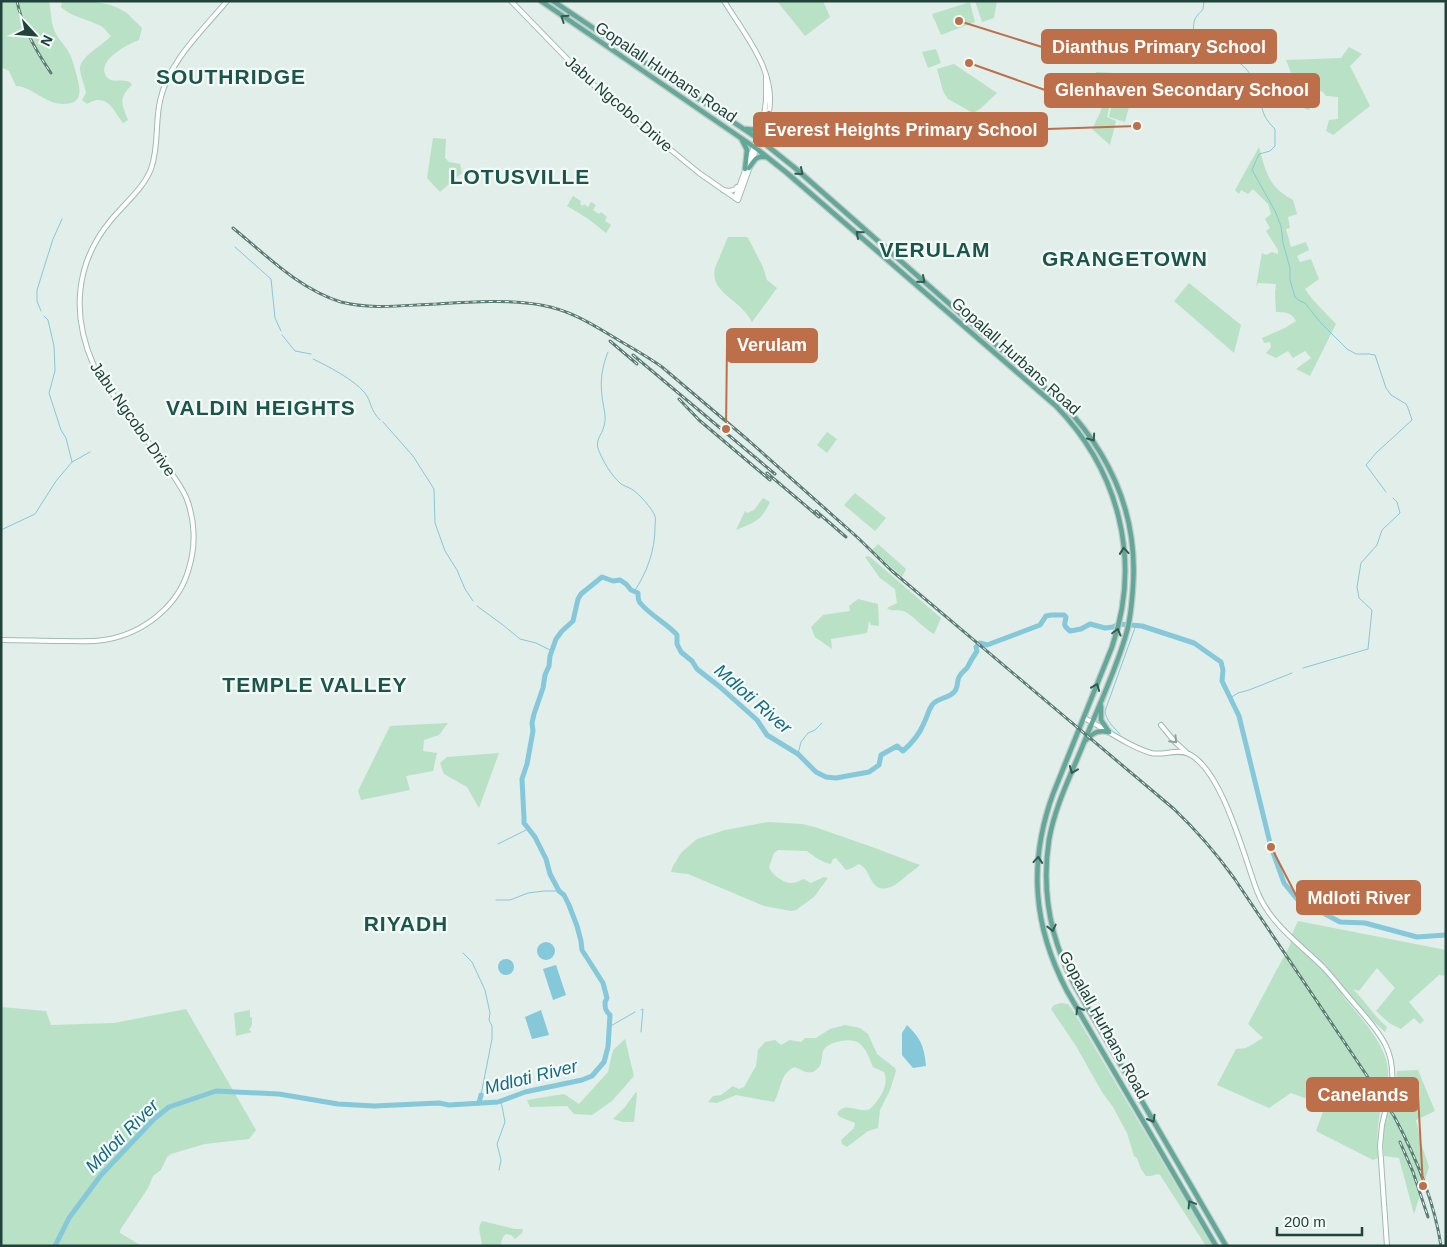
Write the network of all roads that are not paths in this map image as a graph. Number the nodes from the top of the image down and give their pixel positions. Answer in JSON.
{"nodes":[{"id":1,"x":227,"y":1,"type":"edge"},
{"id":2,"x":511,"y":1,"type":"edge"},
{"id":3,"x":542,"y":1,"type":"edge"},
{"id":4,"x":553,"y":1,"type":"edge"},
{"id":5,"x":724,"y":1,"type":"edge"},
{"id":6,"x":766,"y":76,"type":"junction"},
{"id":7,"x":769,"y":113,"type":"junction"},
{"id":8,"x":762,"y":126,"type":"junction"},
{"id":9,"x":742,"y":128,"type":"junction"},
{"id":10,"x":729,"y":130,"type":"junction"},
{"id":11,"x":758,"y":139,"type":"junction"},
{"id":12,"x":755,"y":148,"type":"junction"},
{"id":13,"x":771,"y":149,"type":"junction"},
{"id":14,"x":768,"y":157,"type":"junction"},
{"id":15,"x":747,"y":169,"type":"junction"},
{"id":16,"x":740,"y":183,"type":"junction"},
{"id":17,"x":721,"y":189,"type":"junction"},
{"id":18,"x":736,"y":199,"type":"junction"},
{"id":19,"x":1,"y":640,"type":"edge"},
{"id":20,"x":1101,"y":701,"type":"junction"},
{"id":21,"x":1084,"y":718,"type":"junction"},
{"id":22,"x":1092,"y":722,"type":"junction"},
{"id":23,"x":1160,"y":725,"type":"dead end"},
{"id":24,"x":1109,"y":732,"type":"junction"},
{"id":25,"x":1084,"y":742,"type":"junction"},
{"id":26,"x":1188,"y":753,"type":"junction"},
{"id":27,"x":1069,"y":976,"type":"junction"},
{"id":28,"x":1067,"y":991,"type":"junction"},
{"id":29,"x":1078,"y":991,"type":"junction"},
{"id":30,"x":1216,"y":1246,"type":"edge"},
{"id":31,"x":1226,"y":1246,"type":"edge"},
{"id":32,"x":1387,"y":1246,"type":"edge"}],
"edges":[{"from":1,"to":19,"type":"main road","name":"Jabu Ngcobo Drive"},
{"from":2,"to":17,"type":"main road","name":"Jabu Ngcobo Drive"},
{"from":10,"to":3,"type":"main road","name":"Gopalall Hurbans Road","one_way":true},
{"from":4,"to":9,"type":"main road","name":"Gopalall Hurbans Road"},
{"from":5,"to":6,"type":"main road"},
{"from":6,"to":7,"type":"main road"},
{"from":6,"to":8,"type":"main road"},
{"from":7,"to":11,"type":"main road"},
{"from":7,"to":13,"type":"main road"},
{"from":8,"to":9,"type":"main road"},
{"from":8,"to":11,"type":"main road"},
{"from":9,"to":11,"type":"main road","name":"Gopalall Hurbans Road"},
{"from":10,"to":12,"type":"main road","name":"Gopalall Hurbans Road"},
{"from":10,"to":15,"type":"main road"},
{"from":11,"to":12,"type":"main road"},
{"from":11,"to":13,"type":"main road","name":"Gopalall Hurbans Road"},
{"from":12,"to":14,"type":"main road","name":"Gopalall Hurbans Road"},
{"from":12,"to":15,"type":"main road"},
{"from":13,"to":20,"type":"main road","name":"Gopalall Hurbans Road","one_way":true},
{"from":14,"to":15,"type":"main road"},
{"from":21,"to":14,"type":"main road","name":"Gopalall Hurbans Road","one_way":true},
{"from":15,"to":16,"type":"main road"},
{"from":15,"to":18,"type":"main road"},
{"from":16,"to":17,"type":"main road"},
{"from":16,"to":18,"type":"main road"},
{"from":17,"to":18,"type":"main road","name":"Jabu Ngcobo Drive"},
{"from":20,"to":22,"type":"main road","name":"Gopalall Hurbans Road"},
{"from":20,"to":24,"type":"main road"},
{"from":21,"to":22,"type":"main road"},
{"from":28,"to":21,"type":"main road","name":"Gopalall Hurbans Road","one_way":true},
{"from":22,"to":24,"type":"main road"},
{"from":22,"to":25,"type":"main road","name":"Gopalall Hurbans Road"},
{"from":23,"to":26,"type":"main road","one_way":true},
{"from":24,"to":25,"type":"main road"},
{"from":24,"to":26,"type":"main road"},
{"from":25,"to":27,"type":"main road","name":"Gopalall Hurbans Road","one_way":true},
{"from":26,"to":32,"type":"main road","bridge":true},
{"from":27,"to":28,"type":"main road"},
{"from":27,"to":29,"type":"main road","name":"Gopalall Hurbans Road"},
{"from":28,"to":29,"type":"main road"},
{"from":30,"to":28,"type":"main road","name":"Gopalall Hurbans Road","one_way":true},
{"from":29,"to":31,"type":"main road","name":"Gopalall Hurbans Road","one_way":true}]}
